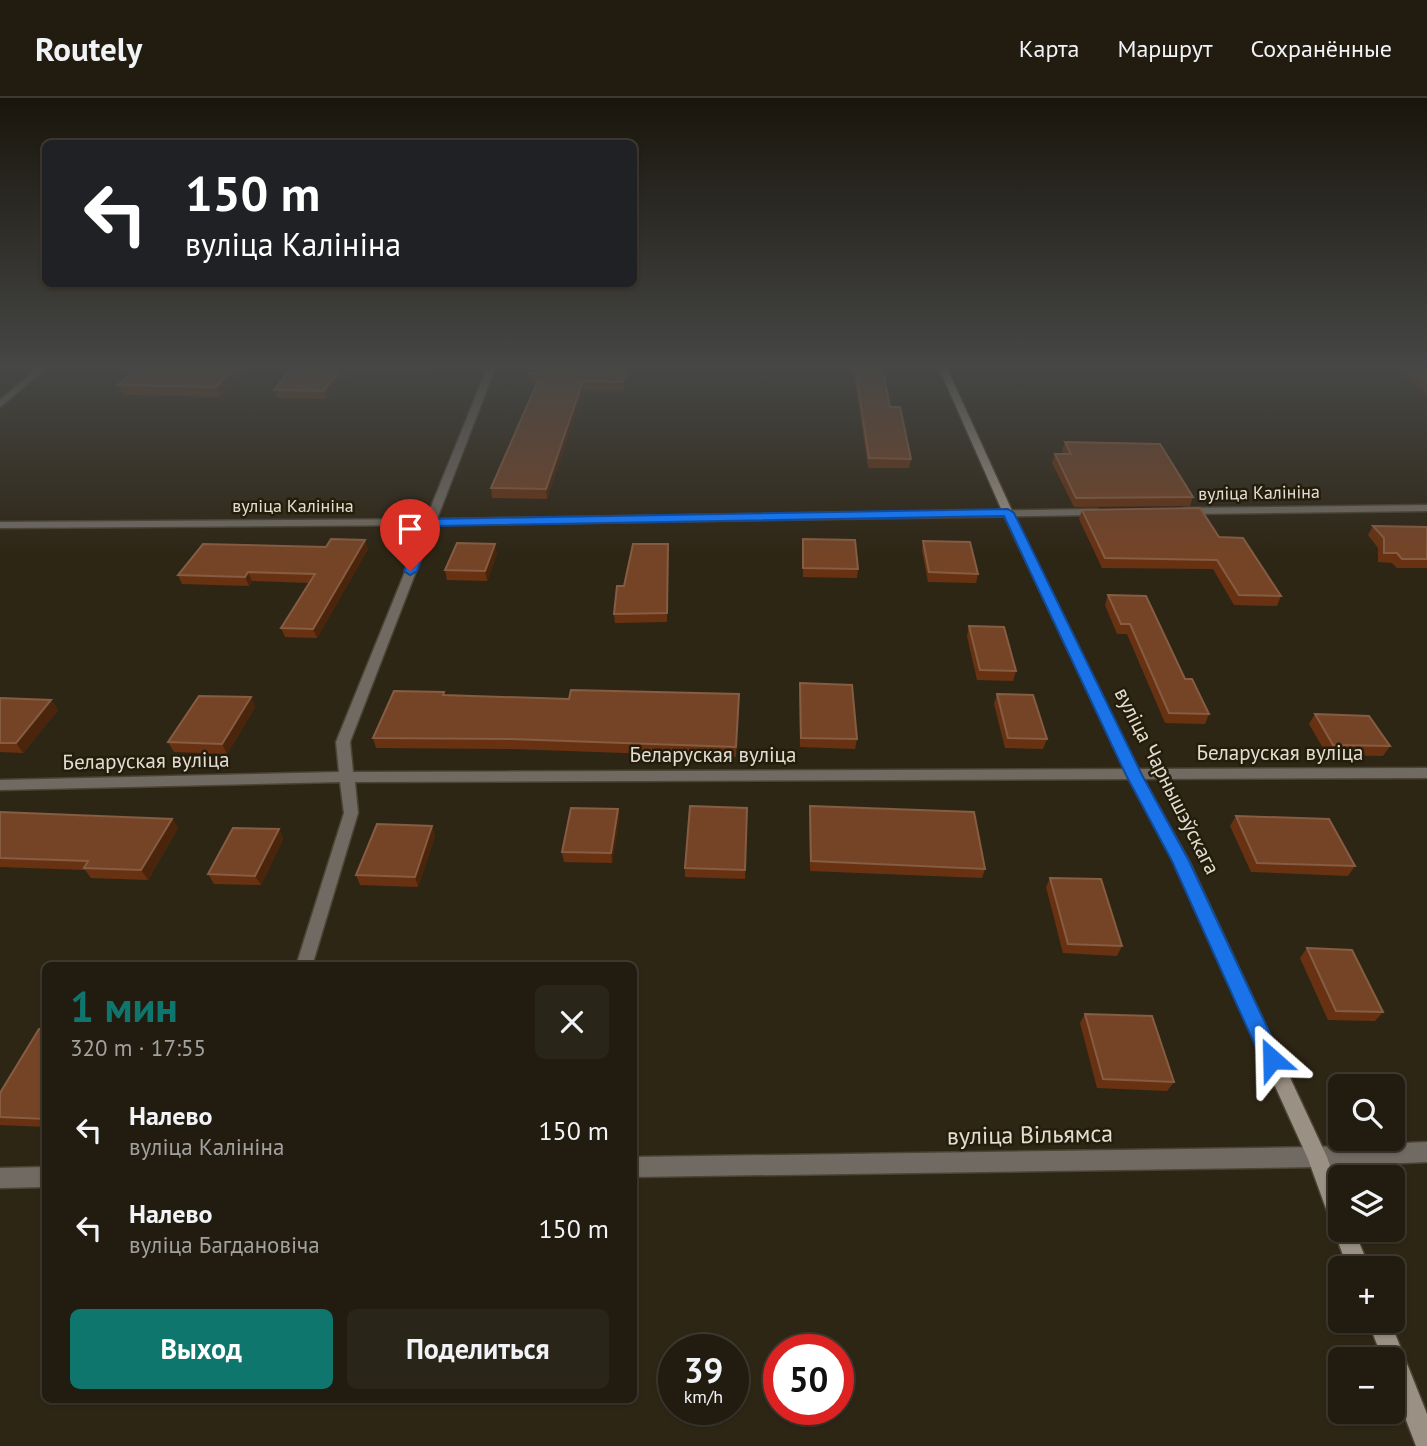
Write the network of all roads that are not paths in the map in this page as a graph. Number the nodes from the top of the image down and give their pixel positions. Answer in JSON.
{"nodes":[{"id":1,"x":467,"y":429,"type":"edge"},
{"id":2,"x":970,"y":429,"type":"edge"},
{"id":3,"x":1427,"y":508,"type":"edge"},
{"id":4,"x":1112,"y":511,"type":"edge"},
{"id":5,"x":1167,"y":511,"type":"edge"},
{"id":6,"x":1008,"y":513,"type":"junction"},
{"id":7,"x":430,"y":523,"type":"junction"},
{"id":8,"x":0,"y":525,"type":"edge"},
{"id":9,"x":1427,"y":773,"type":"edge"},
{"id":10,"x":1134,"y":775,"type":"junction"},
{"id":11,"x":348,"y":777,"type":"junction"},
{"id":12,"x":0,"y":785,"type":"edge"},
{"id":13,"x":305,"y":962,"type":"edge"},
{"id":14,"x":1427,"y":1152,"type":"edge"},
{"id":15,"x":1317,"y":1157,"type":"junction"},
{"id":16,"x":637,"y":1167,"type":"edge"},
{"id":17,"x":42,"y":1177,"type":"edge"},
{"id":18,"x":0,"y":1178,"type":"edge"},
{"id":19,"x":1328,"y":1188,"type":"edge"},
{"id":20,"x":1385,"y":1333,"type":"edge"},
{"id":21,"x":1427,"y":1444,"type":"edge"}],
"edges":[{"from":1,"to":7,"type":"street"},
{"from":2,"to":6,"type":"main road","name":"вуліца Чарнышэўскага"},
{"from":3,"to":5,"type":"street","name":"вуліца Калініна"},
{"from":4,"to":6,"type":"street","name":"вуліца Калініна"},
{"from":6,"to":7,"type":"street","name":"вуліца Калініна"},
{"from":6,"to":10,"type":"main road","name":"вуліца Чарнышэўскага"},
{"from":7,"to":8,"type":"street","name":"вуліца Калініна"},
{"from":7,"to":11,"type":"street"},
{"from":9,"to":10,"type":"street","name":"Беларуская вуліца"},
{"from":10,"to":11,"type":"street","name":"Беларуская вуліца"},
{"from":10,"to":15,"type":"main road","name":"вуліца Чарнышэўскага"},
{"from":11,"to":12,"type":"street","name":"Беларуская вуліца"},
{"from":11,"to":13,"type":"street"},
{"from":14,"to":15,"type":"street","name":"вуліца Вільямса"},
{"from":15,"to":16,"type":"street","name":"вуліца Вільямса"},
{"from":15,"to":19,"type":"main road","name":"вуліца Чарнышэўскага"},
{"from":17,"to":18,"type":"street"},
{"from":20,"to":21,"type":"main road"}]}
